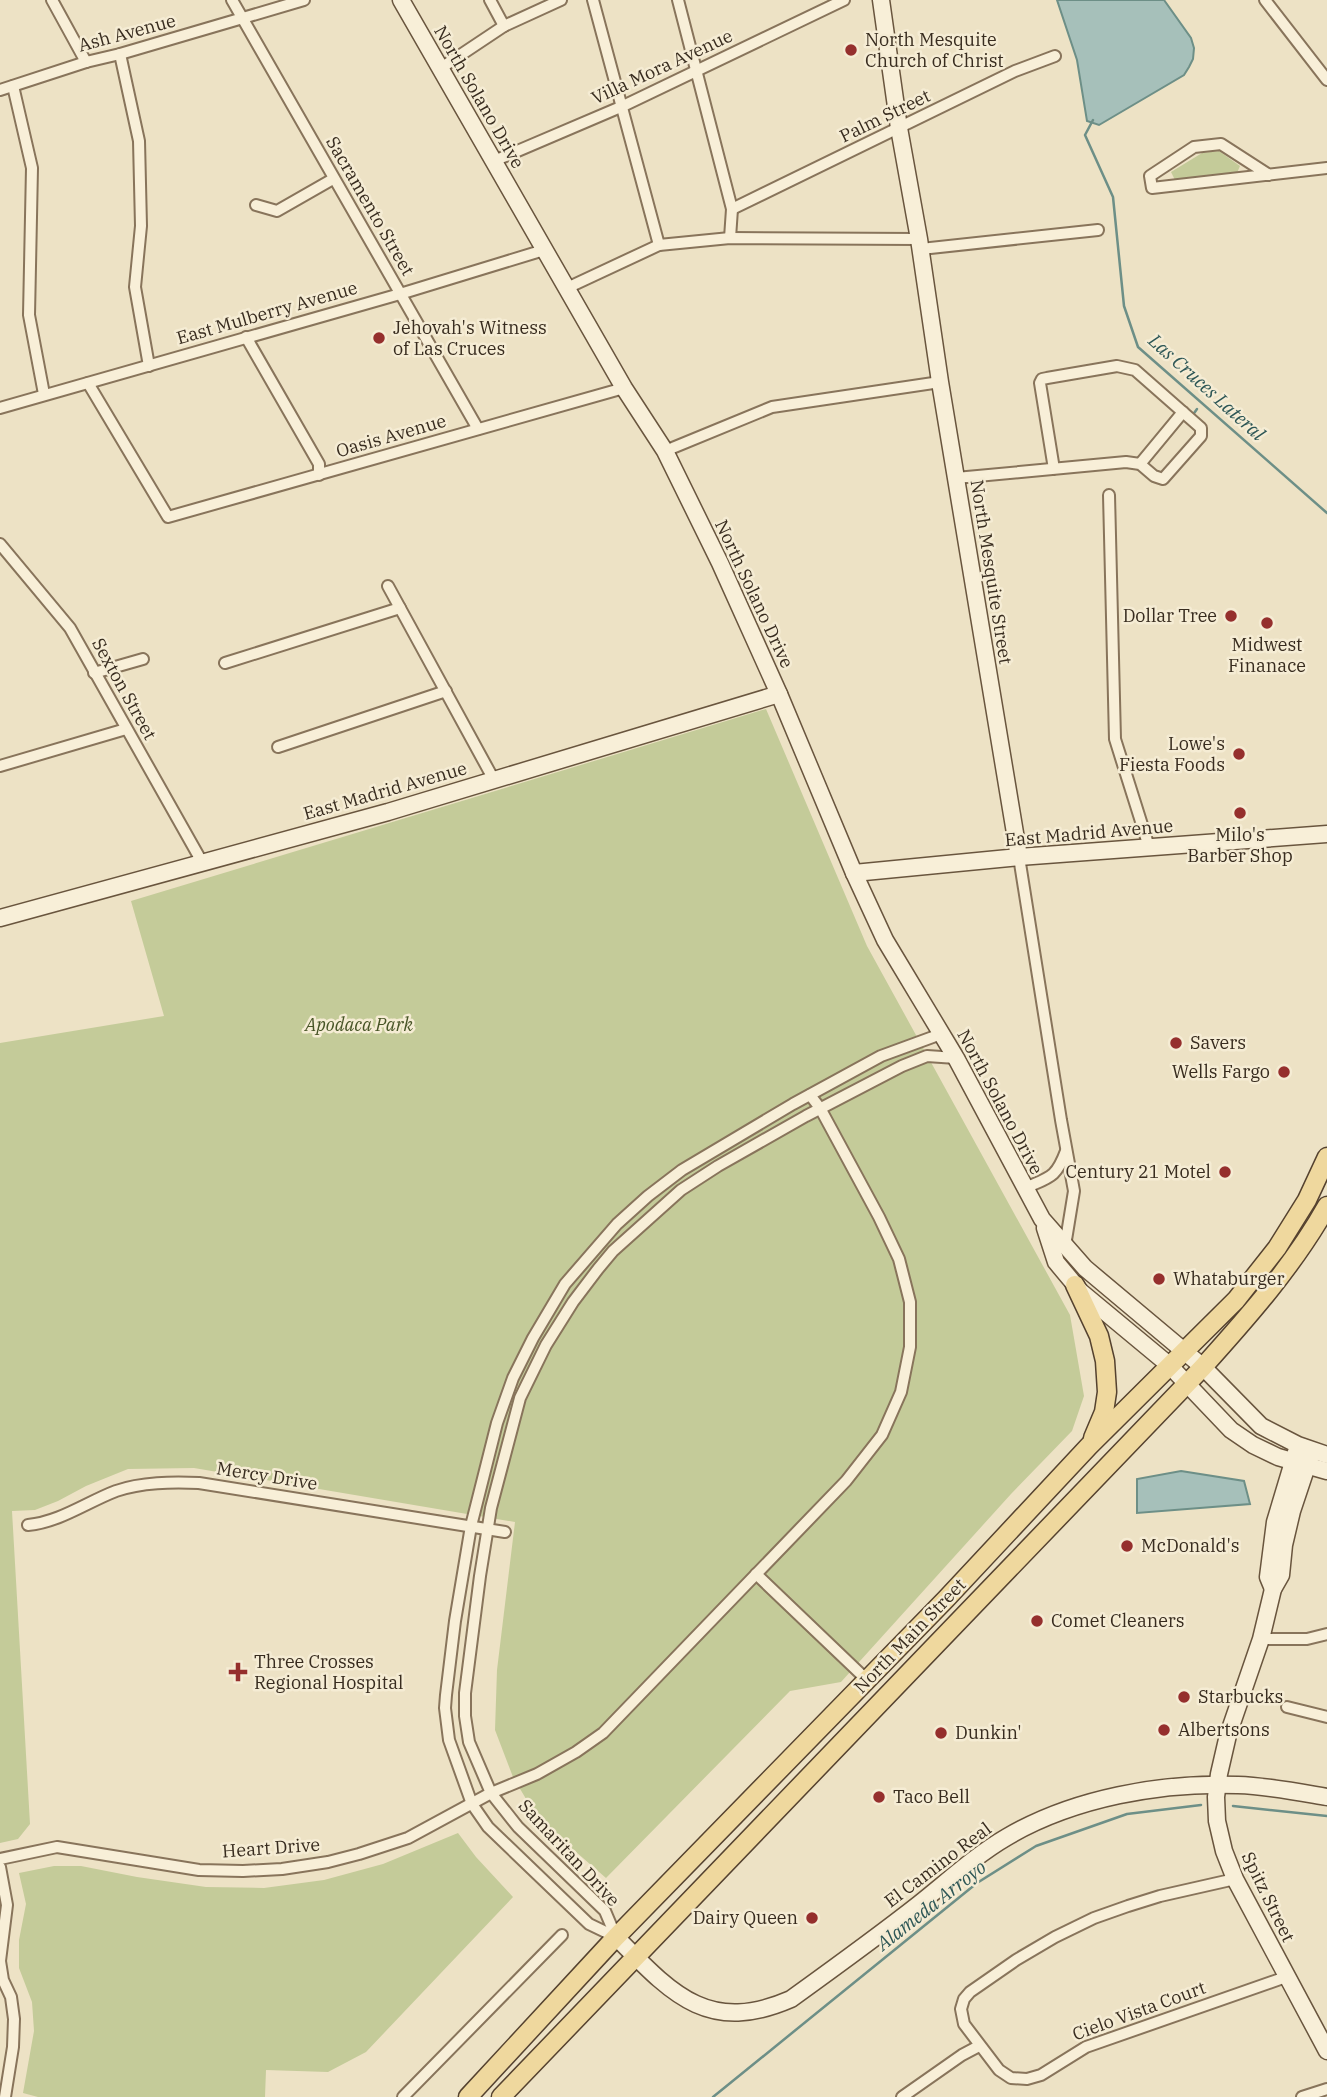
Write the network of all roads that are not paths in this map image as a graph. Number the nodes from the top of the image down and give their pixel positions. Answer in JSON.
{"nodes":[{"id":1,"x":52,"y":0,"type":"edge"},
{"id":2,"x":232,"y":0,"type":"edge"},
{"id":3,"x":304,"y":0,"type":"edge"},
{"id":4,"x":401,"y":0,"type":"edge"},
{"id":5,"x":490,"y":0,"type":"edge"},
{"id":6,"x":561,"y":0,"type":"edge"},
{"id":7,"x":593,"y":0,"type":"edge"},
{"id":8,"x":678,"y":0,"type":"edge"},
{"id":9,"x":844,"y":0,"type":"edge"},
{"id":10,"x":881,"y":0,"type":"edge"},
{"id":11,"x":1265,"y":0,"type":"edge"},
{"id":12,"x":243,"y":19,"type":"junction"},
{"id":13,"x":504,"y":26,"type":"junction"},
{"id":14,"x":120,"y":54,"type":"junction"},
{"id":15,"x":1055,"y":56,"type":"dead end"},
{"id":16,"x":86,"y":62,"type":"junction"},
{"id":17,"x":441,"y":68,"type":"junction"},
{"id":18,"x":696,"y":69,"type":"junction"},
{"id":19,"x":1327,"y":80,"type":"edge"},
{"id":20,"x":13,"y":86,"type":"junction"},
{"id":21,"x":0,"y":90,"type":"edge"},
{"id":22,"x":623,"y":106,"type":"junction"},
{"id":23,"x":900,"y":128,"type":"junction"},
{"id":24,"x":494,"y":161,"type":"junction"},
{"id":25,"x":1327,"y":168,"type":"edge"},
{"id":26,"x":1269,"y":175,"type":"junction"},
{"id":27,"x":333,"y":179,"type":"junction"},
{"id":28,"x":256,"y":205,"type":"dead end"},
{"id":29,"x":732,"y":209,"type":"junction"},
{"id":30,"x":1098,"y":230,"type":"dead end"},
{"id":31,"x":730,"y":238,"type":"junction"},
{"id":32,"x":920,"y":244,"type":"junction"},
{"id":33,"x":659,"y":245,"type":"junction"},
{"id":34,"x":544,"y":250,"type":"junction"},
{"id":35,"x":567,"y":288,"type":"junction"},
{"id":36,"x":400,"y":294,"type":"junction"},
{"id":37,"x":246,"y":337,"type":"junction"},
{"id":38,"x":149,"y":366,"type":"junction"},
{"id":39,"x":940,"y":382,"type":"junction"},
{"id":40,"x":88,"y":383,"type":"junction"},
{"id":41,"x":624,"y":388,"type":"junction"},
{"id":42,"x":44,"y":394,"type":"junction"},
{"id":43,"x":0,"y":408,"type":"edge"},
{"id":44,"x":1183,"y":412,"type":"junction"},
{"id":45,"x":478,"y":429,"type":"junction"},
{"id":46,"x":665,"y":452,"type":"junction"},
{"id":47,"x":1140,"y":464,"type":"junction"},
{"id":48,"x":1054,"y":469,"type":"junction"},
{"id":49,"x":319,"y":475,"type":"junction"},
{"id":50,"x":956,"y":478,"type":"junction"},
{"id":51,"x":1109,"y":495,"type":"dead end"},
{"id":52,"x":0,"y":544,"type":"edge"},
{"id":53,"x":388,"y":586,"type":"dead end"},
{"id":54,"x":400,"y":608,"type":"junction"},
{"id":55,"x":143,"y":659,"type":"dead end"},
{"id":56,"x":225,"y":663,"type":"dead end"},
{"id":57,"x":94,"y":673,"type":"junction"},
{"id":58,"x":446,"y":691,"type":"junction"},
{"id":59,"x":779,"y":694,"type":"junction"},
{"id":60,"x":126,"y":729,"type":"junction"},
{"id":61,"x":278,"y":747,"type":"dead end"},
{"id":62,"x":0,"y":766,"type":"edge"},
{"id":63,"x":494,"y":780,"type":"junction"},
{"id":64,"x":1327,"y":834,"type":"edge"},
{"id":65,"x":1149,"y":847,"type":"junction"},
{"id":66,"x":1019,"y":858,"type":"junction"},
{"id":67,"x":202,"y":862,"type":"junction"},
{"id":68,"x":854,"y":873,"type":"junction"},
{"id":69,"x":0,"y":918,"type":"edge"},
{"id":70,"x":941,"y":1034,"type":"junction"},
{"id":71,"x":956,"y":1058,"type":"junction"},
{"id":72,"x":810,"y":1094,"type":"junction"},
{"id":73,"x":820,"y":1108,"type":"junction"},
{"id":74,"x":1066,"y":1151,"type":"junction"},
{"id":75,"x":1327,"y":1157,"type":"edge"},
{"id":76,"x":1025,"y":1188,"type":"junction"},
{"id":77,"x":1327,"y":1206,"type":"edge"},
{"id":78,"x":1042,"y":1219,"type":"junction"},
{"id":79,"x":617,"y":1224,"type":"junction"},
{"id":80,"x":628,"y":1237,"type":"junction"},
{"id":81,"x":1065,"y":1246,"type":"junction"},
{"id":82,"x":1075,"y":1285,"type":"junction"},
{"id":83,"x":1183,"y":1351,"type":"junction"},
{"id":84,"x":524,"y":1356,"type":"junction"},
{"id":85,"x":538,"y":1363,"type":"junction"},
{"id":86,"x":1169,"y":1365,"type":"junction"},
{"id":87,"x":1203,"y":1367,"type":"junction"},
{"id":88,"x":1187,"y":1384,"type":"junction"},
{"id":89,"x":1089,"y":1446,"type":"junction"},
{"id":90,"x":1307,"y":1456,"type":"edge"},
{"id":91,"x":1327,"y":1471,"type":"edge"},
{"id":92,"x":28,"y":1525,"type":"dead end"},
{"id":93,"x":471,"y":1526,"type":"junction"},
{"id":94,"x":487,"y":1528,"type":"junction"},
{"id":95,"x":505,"y":1532,"type":"dead end"},
{"id":96,"x":756,"y":1574,"type":"junction"},
{"id":97,"x":1327,"y":1634,"type":"edge"},
{"id":98,"x":1261,"y":1639,"type":"junction"},
{"id":99,"x":867,"y":1681,"type":"junction"},
{"id":100,"x":1287,"y":1707,"type":"dead end"},
{"id":101,"x":1327,"y":1717,"type":"edge"},
{"id":102,"x":796,"y":1754,"type":"junction"},
{"id":103,"x":1218,"y":1785,"type":"junction"},
{"id":104,"x":491,"y":1793,"type":"junction"},
{"id":105,"x":1327,"y":1797,"type":"edge"},
{"id":106,"x":472,"y":1804,"type":"junction"},
{"id":107,"x":756,"y":1830,"type":"junction"},
{"id":108,"x":0,"y":1859,"type":"edge"},
{"id":109,"x":0,"y":1867,"type":"edge"},
{"id":110,"x":1235,"y":1879,"type":"junction"},
{"id":111,"x":562,"y":1935,"type":"dead end"},
{"id":112,"x":616,"y":1937,"type":"junction"},
{"id":113,"x":635,"y":1956,"type":"junction"},
{"id":114,"x":1286,"y":1977,"type":"junction"},
{"id":115,"x":979,"y":2046,"type":"junction"},
{"id":116,"x":1327,"y":2051,"type":"edge"},
{"id":117,"x":1327,"y":2088,"type":"edge"},
{"id":118,"x":5,"y":2097,"type":"edge"},
{"id":119,"x":403,"y":2097,"type":"edge"},
{"id":120,"x":468,"y":2097,"type":"edge"},
{"id":121,"x":501,"y":2097,"type":"edge"},
{"id":122,"x":902,"y":2097,"type":"edge"},
{"id":123,"x":1302,"y":2097,"type":"edge"}],
"edges":[{"from":1,"to":16,"type":"street"},
{"from":2,"to":12,"type":"street","name":"Sacramento Street"},
{"from":3,"to":12,"type":"street","name":"Ash Avenue"},
{"from":4,"to":17,"type":"street","name":"North Solano Drive"},
{"from":5,"to":13,"type":"street"},
{"from":6,"to":13,"type":"street"},
{"from":7,"to":22,"type":"street"},
{"from":8,"to":18,"type":"street"},
{"from":9,"to":18,"type":"street","name":"Villa Mora Avenue"},
{"from":10,"to":23,"type":"street","name":"North Mesquite Street"},
{"from":11,"to":19,"type":"street"},
{"from":12,"to":14,"type":"street","name":"Ash Avenue"},
{"from":12,"to":27,"type":"street","name":"Sacramento Street"},
{"from":13,"to":17,"type":"street"},
{"from":14,"to":16,"type":"street","name":"Ash Avenue"},
{"from":14,"to":38,"type":"street"},
{"from":15,"to":23,"type":"street","name":"Palm Street"},
{"from":16,"to":20,"type":"street","name":"Ash Avenue"},
{"from":17,"to":24,"type":"street","name":"North Solano Drive"},
{"from":18,"to":22,"type":"street","name":"Villa Mora Avenue"},
{"from":18,"to":29,"type":"street"},
{"from":20,"to":21,"type":"street","name":"Ash Avenue"},
{"from":20,"to":42,"type":"street"},
{"from":22,"to":24,"type":"street","name":"Villa Mora Avenue"},
{"from":22,"to":33,"type":"street"},
{"from":23,"to":29,"type":"street","name":"Palm Street"},
{"from":23,"to":32,"type":"street","name":"North Mesquite Street"},
{"from":24,"to":34,"type":"street","name":"North Solano Drive"},
{"from":25,"to":26,"type":"street"},
{"from":26,"to":26,"type":"street"},
{"from":27,"to":28,"type":"street"},
{"from":27,"to":36,"type":"street","name":"Sacramento Street"},
{"from":29,"to":31,"type":"street"},
{"from":30,"to":32,"type":"street"},
{"from":31,"to":32,"type":"street"},
{"from":31,"to":33,"type":"street"},
{"from":32,"to":39,"type":"street","name":"North Mesquite Street"},
{"from":33,"to":35,"type":"street"},
{"from":34,"to":35,"type":"street","name":"North Solano Drive"},
{"from":34,"to":36,"type":"street","name":"East Mulberry Avenue"},
{"from":35,"to":41,"type":"street","name":"North Solano Drive"},
{"from":36,"to":37,"type":"street","name":"East Mulberry Avenue"},
{"from":36,"to":45,"type":"street","name":"Sacramento Street"},
{"from":37,"to":38,"type":"street","name":"East Mulberry Avenue"},
{"from":37,"to":49,"type":"street"},
{"from":38,"to":40,"type":"street","name":"East Mulberry Avenue"},
{"from":39,"to":46,"type":"street"},
{"from":39,"to":50,"type":"street","name":"North Mesquite Street"},
{"from":40,"to":42,"type":"street","name":"East Mulberry Avenue"},
{"from":40,"to":49,"type":"street","name":"Oasis Avenue"},
{"from":41,"to":45,"type":"street","name":"Oasis Avenue"},
{"from":41,"to":46,"type":"street","name":"North Solano Drive"},
{"from":42,"to":43,"type":"street","name":"East Mulberry Avenue"},
{"from":44,"to":47,"type":"street"},
{"from":44,"to":47,"type":"street"},
{"from":44,"to":48,"type":"street"},
{"from":45,"to":49,"type":"street","name":"Oasis Avenue"},
{"from":46,"to":59,"type":"street","name":"North Solano Drive"},
{"from":47,"to":48,"type":"street"},
{"from":48,"to":50,"type":"street"},
{"from":50,"to":66,"type":"street","name":"North Mesquite Street"},
{"from":51,"to":65,"type":"street"},
{"from":52,"to":57,"type":"street","name":"Sexton Street"},
{"from":53,"to":54,"type":"street"},
{"from":54,"to":56,"type":"street"},
{"from":54,"to":58,"type":"street"},
{"from":55,"to":57,"type":"street"},
{"from":57,"to":60,"type":"street","name":"Sexton Street"},
{"from":58,"to":61,"type":"street"},
{"from":58,"to":63,"type":"street"},
{"from":59,"to":63,"type":"street","name":"East Madrid Avenue"},
{"from":59,"to":68,"type":"street","name":"North Solano Drive"},
{"from":60,"to":62,"type":"street"},
{"from":60,"to":67,"type":"street","name":"Sexton Street"},
{"from":63,"to":67,"type":"street","name":"East Madrid Avenue"},
{"from":64,"to":65,"type":"street","name":"East Madrid Avenue"},
{"from":65,"to":66,"type":"street","name":"East Madrid Avenue"},
{"from":66,"to":68,"type":"street","name":"East Madrid Avenue"},
{"from":66,"to":74,"type":"street","name":"North Mesquite Street"},
{"from":67,"to":69,"type":"street","name":"East Madrid Avenue"},
{"from":68,"to":70,"type":"street","name":"North Solano Drive"},
{"from":70,"to":71,"type":"street","name":"North Solano Drive"},
{"from":70,"to":72,"type":"street","name":"Samaritan Drive"},
{"from":71,"to":73,"type":"street","name":"Samaritan Drive"},
{"from":71,"to":76,"type":"street","name":"North Solano Drive"},
{"from":72,"to":73,"type":"street","name":"Heart Drive"},
{"from":72,"to":79,"type":"street","name":"Samaritan Drive"},
{"from":73,"to":80,"type":"street","name":"Samaritan Drive"},
{"from":73,"to":96,"type":"street","name":"Heart Drive"},
{"from":74,"to":76,"type":"street"},
{"from":74,"to":81,"type":"street","name":"North Mesquite Street"},
{"from":75,"to":83,"type":"main road","name":"North Main Street"},
{"from":76,"to":78,"type":"street","name":"North Solano Drive"},
{"from":77,"to":87,"type":"main road","name":"North Main Street"},
{"from":78,"to":81,"type":"street","name":"North Solano Drive"},
{"from":78,"to":82,"type":"street","name":"North Solano Drive"},
{"from":79,"to":80,"type":"street"},
{"from":79,"to":84,"type":"street","name":"Samaritan Drive"},
{"from":80,"to":85,"type":"street","name":"Samaritan Drive"},
{"from":81,"to":83,"type":"street","name":"North Solano Drive"},
{"from":82,"to":86,"type":"street","name":"North Solano Drive"},
{"from":82,"to":89,"type":"main road"},
{"from":83,"to":86,"type":"main road","name":"North Main Street"},
{"from":83,"to":87,"type":"street","name":"North Solano Drive"},
{"from":84,"to":85,"type":"street"},
{"from":84,"to":93,"type":"street","name":"Samaritan Drive"},
{"from":85,"to":94,"type":"street","name":"Samaritan Drive"},
{"from":86,"to":88,"type":"street","name":"North Solano Drive"},
{"from":86,"to":89,"type":"main road","name":"North Main Street"},
{"from":87,"to":88,"type":"main road","name":"North Main Street"},
{"from":87,"to":90,"type":"street","name":"North Solano Drive"},
{"from":88,"to":90,"type":"street","name":"North Solano Drive"},
{"from":88,"to":107,"type":"main road","name":"North Main Street"},
{"from":89,"to":99,"type":"main road","name":"North Main Street"},
{"from":90,"to":91,"type":"street"},
{"from":90,"to":98,"type":"street","name":"Spitz Street"},
{"from":92,"to":93,"type":"street","name":"Mercy Drive"},
{"from":93,"to":94,"type":"street","name":"Mercy Drive"},
{"from":93,"to":106,"type":"street","name":"Samaritan Drive"},
{"from":94,"to":95,"type":"street","name":"Mercy Drive"},
{"from":94,"to":104,"type":"street","name":"Samaritan Drive"},
{"from":96,"to":99,"type":"street"},
{"from":96,"to":104,"type":"street","name":"Heart Drive"},
{"from":97,"to":98,"type":"street"},
{"from":98,"to":103,"type":"street","name":"Spitz Street"},
{"from":99,"to":102,"type":"main road","name":"North Main Street"},
{"from":100,"to":101,"type":"street"},
{"from":102,"to":107,"type":"main road"},
{"from":102,"to":112,"type":"main road","name":"North Main Street"},
{"from":103,"to":105,"type":"street","name":"El Camino Real"},
{"from":103,"to":110,"type":"street","name":"Spitz Street"},
{"from":103,"to":113,"type":"street","name":"El Camino Real"},
{"from":104,"to":106,"type":"street","name":"Heart Drive"},
{"from":104,"to":112,"type":"street","name":"Samaritan Drive"},
{"from":106,"to":108,"type":"street","name":"Heart Drive"},
{"from":106,"to":112,"type":"street","name":"Samaritan Drive"},
{"from":107,"to":113,"type":"main road","name":"North Main Street"},
{"from":109,"to":118,"type":"street"},
{"from":110,"to":114,"type":"street","name":"Spitz Street"},
{"from":110,"to":115,"type":"street","name":"Cielo Vista Court"},
{"from":111,"to":119,"type":"street"},
{"from":112,"to":113,"type":"street","name":"El Camino Real"},
{"from":112,"to":120,"type":"main road","name":"North Main Street"},
{"from":113,"to":121,"type":"main road","name":"North Main Street"},
{"from":114,"to":115,"type":"street","name":"Cielo Vista Court"},
{"from":114,"to":116,"type":"street","name":"Spitz Street"},
{"from":115,"to":122,"type":"street"},
{"from":117,"to":123,"type":"street"}]}
